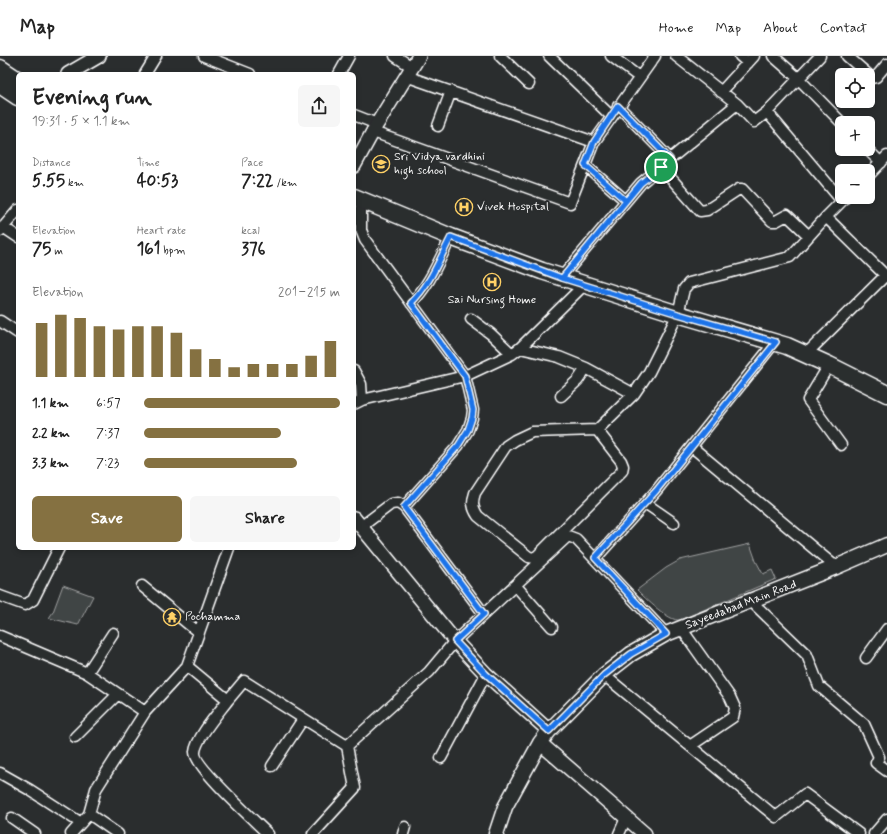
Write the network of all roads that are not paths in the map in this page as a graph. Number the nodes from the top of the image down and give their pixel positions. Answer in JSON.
{"nodes":[{"id":1,"x":99,"y":56,"type":"edge"},
{"id":2,"x":156,"y":56,"type":"edge"},
{"id":3,"x":204,"y":56,"type":"edge"},
{"id":4,"x":349,"y":56,"type":"edge"},
{"id":5,"x":395,"y":56,"type":"edge"},
{"id":6,"x":500,"y":56,"type":"edge"},
{"id":7,"x":549,"y":56,"type":"edge"},
{"id":8,"x":611,"y":56,"type":"edge"},
{"id":9,"x":655,"y":56,"type":"edge"},
{"id":10,"x":676,"y":56,"type":"edge"},
{"id":11,"x":773,"y":56,"type":"edge"},
{"id":12,"x":820,"y":56,"type":"edge"},
{"id":13,"x":847,"y":56,"type":"edge"},
{"id":14,"x":747,"y":58,"type":"edge"},
{"id":15,"x":887,"y":64,"type":"edge"},
{"id":16,"x":412,"y":66,"type":"edge"},
{"id":17,"x":0,"y":68,"type":"edge"},
{"id":18,"x":71,"y":72,"type":"edge"},
{"id":19,"x":147,"y":72,"type":"edge"},
{"id":20,"x":245,"y":72,"type":"edge"},
{"id":21,"x":340,"y":72,"type":"edge"},
{"id":22,"x":639,"y":77,"type":"junction"},
{"id":23,"x":798,"y":78,"type":"junction"},
{"id":24,"x":16,"y":79,"type":"edge"},
{"id":25,"x":529,"y":84,"type":"dead end"},
{"id":26,"x":0,"y":85,"type":"edge"},
{"id":27,"x":450,"y":91,"type":"junction"},
{"id":28,"x":722,"y":92,"type":"junction"},
{"id":29,"x":16,"y":95,"type":"edge"},
{"id":30,"x":737,"y":104,"type":"junction"},
{"id":31,"x":618,"y":106,"type":"junction"},
{"id":32,"x":767,"y":112,"type":"junction"},
{"id":33,"x":356,"y":116,"type":"edge"},
{"id":34,"x":611,"y":116,"type":"junction"},
{"id":35,"x":835,"y":116,"type":"edge"},
{"id":36,"x":438,"y":126,"type":"dead end"},
{"id":37,"x":375,"y":128,"type":"junction"},
{"id":38,"x":594,"y":142,"type":"junction"},
{"id":39,"x":875,"y":155,"type":"edge"},
{"id":40,"x":670,"y":159,"type":"junction"},
{"id":41,"x":884,"y":161,"type":"edge"},
{"id":42,"x":356,"y":162,"type":"edge"},
{"id":43,"x":585,"y":165,"type":"junction"},
{"id":44,"x":661,"y":167,"type":"junction"},
{"id":45,"x":875,"y":169,"type":"edge"},
{"id":46,"x":835,"y":189,"type":"edge"},
{"id":47,"x":358,"y":199,"type":"edge"},
{"id":48,"x":626,"y":201,"type":"junction"},
{"id":49,"x":839,"y":204,"type":"edge"},
{"id":50,"x":16,"y":212,"type":"edge"},
{"id":51,"x":826,"y":217,"type":"junction"},
{"id":52,"x":2,"y":229,"type":"edge"},
{"id":53,"x":16,"y":236,"type":"edge"},
{"id":54,"x":809,"y":236,"type":"junction"},
{"id":55,"x":451,"y":237,"type":"junction"},
{"id":56,"x":886,"y":276,"type":"edge"},
{"id":57,"x":562,"y":278,"type":"junction"},
{"id":58,"x":584,"y":285,"type":"junction"},
{"id":59,"x":411,"y":303,"type":"junction"},
{"id":60,"x":678,"y":314,"type":"junction"},
{"id":61,"x":472,"y":319,"type":"dead end"},
{"id":62,"x":0,"y":321,"type":"edge"},
{"id":63,"x":16,"y":332,"type":"edge"},
{"id":64,"x":776,"y":342,"type":"junction"},
{"id":65,"x":516,"y":351,"type":"junction"},
{"id":66,"x":806,"y":354,"type":"junction"},
{"id":67,"x":829,"y":365,"type":"junction"},
{"id":68,"x":586,"y":368,"type":"junction"},
{"id":69,"x":356,"y":375,"type":"edge"},
{"id":70,"x":465,"y":376,"type":"junction"},
{"id":71,"x":634,"y":394,"type":"junction"},
{"id":72,"x":887,"y":394,"type":"edge"},
{"id":73,"x":561,"y":396,"type":"dead end"},
{"id":74,"x":358,"y":402,"type":"edge"},
{"id":75,"x":597,"y":430,"type":"junction"},
{"id":76,"x":841,"y":445,"type":"dead end"},
{"id":77,"x":692,"y":447,"type":"junction"},
{"id":78,"x":645,"y":503,"type":"junction"},
{"id":79,"x":404,"y":507,"type":"junction"},
{"id":80,"x":358,"y":522,"type":"edge"},
{"id":81,"x":674,"y":523,"type":"dead end"},
{"id":82,"x":566,"y":533,"type":"junction"},
{"id":83,"x":887,"y":546,"type":"edge"},
{"id":84,"x":58,"y":550,"type":"edge"},
{"id":85,"x":228,"y":550,"type":"edge"},
{"id":86,"x":595,"y":558,"type":"junction"},
{"id":87,"x":836,"y":567,"type":"junction"},
{"id":88,"x":142,"y":586,"type":"dead end"},
{"id":89,"x":516,"y":586,"type":"junction"},
{"id":90,"x":0,"y":596,"type":"edge"},
{"id":91,"x":751,"y":601,"type":"junction"},
{"id":92,"x":484,"y":614,"type":"junction"},
{"id":93,"x":552,"y":627,"type":"dead end"},
{"id":94,"x":682,"y":628,"type":"junction"},
{"id":95,"x":887,"y":629,"type":"edge"},
{"id":96,"x":113,"y":633,"type":"dead end"},
{"id":97,"x":199,"y":633,"type":"junction"},
{"id":98,"x":666,"y":634,"type":"junction"},
{"id":99,"x":0,"y":636,"type":"edge"},
{"id":100,"x":455,"y":641,"type":"junction"},
{"id":101,"x":866,"y":658,"type":"dead end"},
{"id":102,"x":187,"y":666,"type":"junction"},
{"id":103,"x":87,"y":674,"type":"junction"},
{"id":104,"x":486,"y":674,"type":"junction"},
{"id":105,"x":604,"y":675,"type":"junction"},
{"id":106,"x":118,"y":694,"type":"junction"},
{"id":107,"x":228,"y":700,"type":"junction"},
{"id":108,"x":145,"y":712,"type":"junction"},
{"id":109,"x":303,"y":719,"type":"junction"},
{"id":110,"x":549,"y":731,"type":"junction"},
{"id":111,"x":75,"y":737,"type":"dead end"},
{"id":112,"x":540,"y":743,"type":"junction"},
{"id":113,"x":347,"y":746,"type":"junction"},
{"id":114,"x":690,"y":746,"type":"junction"},
{"id":115,"x":441,"y":758,"type":"dead end"},
{"id":116,"x":272,"y":766,"type":"dead end"},
{"id":117,"x":887,"y":771,"type":"edge"},
{"id":118,"x":0,"y":773,"type":"edge"},
{"id":119,"x":89,"y":814,"type":"junction"},
{"id":120,"x":12,"y":818,"type":"dead end"},
{"id":121,"x":626,"y":818,"type":"junction"},
{"id":122,"x":887,"y":819,"type":"edge"},
{"id":123,"x":81,"y":823,"type":"junction"},
{"id":124,"x":316,"y":833,"type":"edge"},
{"id":125,"x":35,"y":834,"type":"edge"},
{"id":126,"x":71,"y":834,"type":"edge"},
{"id":127,"x":118,"y":834,"type":"edge"},
{"id":128,"x":268,"y":834,"type":"edge"},
{"id":129,"x":496,"y":834,"type":"edge"},
{"id":130,"x":619,"y":834,"type":"edge"},
{"id":131,"x":645,"y":834,"type":"edge"},
{"id":132,"x":859,"y":834,"type":"edge"},
{"id":133,"x":874,"y":834,"type":"edge"}],
"edges":[{"from":1,"to":18,"type":"street"},
{"from":2,"to":19,"type":"street"},
{"from":3,"to":20,"type":"street"},
{"from":4,"to":21,"type":"street"},
{"from":5,"to":16,"type":"street"},
{"from":6,"to":25,"type":"street"},
{"from":7,"to":34,"type":"street"},
{"from":8,"to":22,"type":"street"},
{"from":9,"to":22,"type":"street"},
{"from":10,"to":28,"type":"street"},
{"from":11,"to":23,"type":"street"},
{"from":12,"to":23,"type":"street"},
{"from":13,"to":15,"type":"street"},
{"from":14,"to":28,"type":"street"},
{"from":16,"to":27,"type":"street"},
{"from":16,"to":37,"type":"street"},
{"from":17,"to":24,"type":"main road"},
{"from":22,"to":31,"type":"street"},
{"from":23,"to":32,"type":"street"},
{"from":23,"to":35,"type":"street"},
{"from":26,"to":29,"type":"main road"},
{"from":27,"to":36,"type":"street"},
{"from":27,"to":38,"type":"street"},
{"from":28,"to":30,"type":"street"},
{"from":30,"to":32,"type":"street"},
{"from":30,"to":40,"type":"street"},
{"from":31,"to":34,"type":"street"},
{"from":31,"to":40,"type":"street"},
{"from":32,"to":46,"type":"street"},
{"from":33,"to":37,"type":"street"},
{"from":34,"to":38,"type":"street"},
{"from":37,"to":42,"type":"street"},
{"from":37,"to":43,"type":"street"},
{"from":38,"to":43,"type":"street"},
{"from":39,"to":41,"type":"street"},
{"from":40,"to":44,"type":"street"},
{"from":41,"to":45,"type":"street"},
{"from":43,"to":48,"type":"street"},
{"from":44,"to":48,"type":"street"},
{"from":44,"to":54,"type":"street"},
{"from":47,"to":55,"type":"main road"},
{"from":47,"to":59,"type":"street"},
{"from":48,"to":57,"type":"street"},
{"from":49,"to":51,"type":"street"},
{"from":50,"to":52,"type":"street"},
{"from":51,"to":54,"type":"street"},
{"from":51,"to":56,"type":"street"},
{"from":52,"to":53,"type":"street"},
{"from":54,"to":60,"type":"street"},
{"from":55,"to":57,"type":"main road"},
{"from":55,"to":59,"type":"street"},
{"from":56,"to":66,"type":"street"},
{"from":57,"to":58,"type":"main road"},
{"from":58,"to":60,"type":"main road"},
{"from":58,"to":65,"type":"street"},
{"from":59,"to":70,"type":"street"},
{"from":60,"to":64,"type":"main road"},
{"from":60,"to":71,"type":"street"},
{"from":61,"to":65,"type":"street"},
{"from":62,"to":63,"type":"street"},
{"from":64,"to":66,"type":"main road"},
{"from":64,"to":77,"type":"street"},
{"from":65,"to":68,"type":"street"},
{"from":65,"to":70,"type":"street"},
{"from":66,"to":67,"type":"main road"},
{"from":67,"to":72,"type":"main road"},
{"from":67,"to":76,"type":"street"},
{"from":68,"to":71,"type":"street"},
{"from":68,"to":73,"type":"street"},
{"from":69,"to":74,"type":"street"},
{"from":70,"to":74,"type":"street"},
{"from":70,"to":79,"type":"street"},
{"from":71,"to":75,"type":"street"},
{"from":75,"to":82,"type":"street"},
{"from":75,"to":82,"type":"street"},
{"from":77,"to":78,"type":"street"},
{"from":77,"to":87,"type":"street"},
{"from":78,"to":81,"type":"street"},
{"from":78,"to":86,"type":"street"},
{"from":79,"to":80,"type":"street"},
{"from":79,"to":92,"type":"street"},
{"from":80,"to":100,"type":"street"},
{"from":82,"to":86,"type":"street"},
{"from":82,"to":89,"type":"street"},
{"from":83,"to":87,"type":"main road","name":"Sayeedabad Main Road"},
{"from":84,"to":90,"type":"street"},
{"from":85,"to":97,"type":"street"},
{"from":86,"to":98,"type":"street"},
{"from":87,"to":91,"type":"main road","name":"Sayeedabad Main Road"},
{"from":88,"to":97,"type":"street"},
{"from":89,"to":92,"type":"street"},
{"from":89,"to":93,"type":"street"},
{"from":91,"to":94,"type":"main road","name":"Sayeedabad Main Road"},
{"from":91,"to":117,"type":"street"},
{"from":92,"to":100,"type":"street"},
{"from":94,"to":98,"type":"main road","name":"Sayeedabad Main Road"},
{"from":94,"to":114,"type":"street"},
{"from":95,"to":101,"type":"street"},
{"from":96,"to":103,"type":"street"},
{"from":97,"to":102,"type":"street"},
{"from":98,"to":105,"type":"main road","name":"Sayeedabad Main Road"},
{"from":99,"to":103,"type":"street"},
{"from":100,"to":104,"type":"street"},
{"from":100,"to":113,"type":"street"},
{"from":102,"to":107,"type":"street"},
{"from":102,"to":108,"type":"street"},
{"from":103,"to":106,"type":"street"},
{"from":104,"to":110,"type":"street"},
{"from":104,"to":115,"type":"street"},
{"from":105,"to":110,"type":"main road","name":"Sayeedabad Main Road"},
{"from":105,"to":114,"type":"street"},
{"from":106,"to":108,"type":"street"},
{"from":106,"to":111,"type":"street"},
{"from":107,"to":109,"type":"street"},
{"from":107,"to":128,"type":"street"},
{"from":108,"to":119,"type":"street"},
{"from":109,"to":113,"type":"street"},
{"from":109,"to":116,"type":"street"},
{"from":110,"to":112,"type":"main road","name":"Sayeedabad Main Road"},
{"from":112,"to":121,"type":"street"},
{"from":112,"to":129,"type":"main road","name":"Sayeedabad Main Road"},
{"from":113,"to":124,"type":"street"},
{"from":114,"to":132,"type":"street"},
{"from":118,"to":123,"type":"street"},
{"from":119,"to":123,"type":"street"},
{"from":119,"to":127,"type":"street"},
{"from":120,"to":125,"type":"street"},
{"from":121,"to":130,"type":"street"},
{"from":121,"to":131,"type":"street"},
{"from":122,"to":133,"type":"street"},
{"from":123,"to":126,"type":"street"}]}
